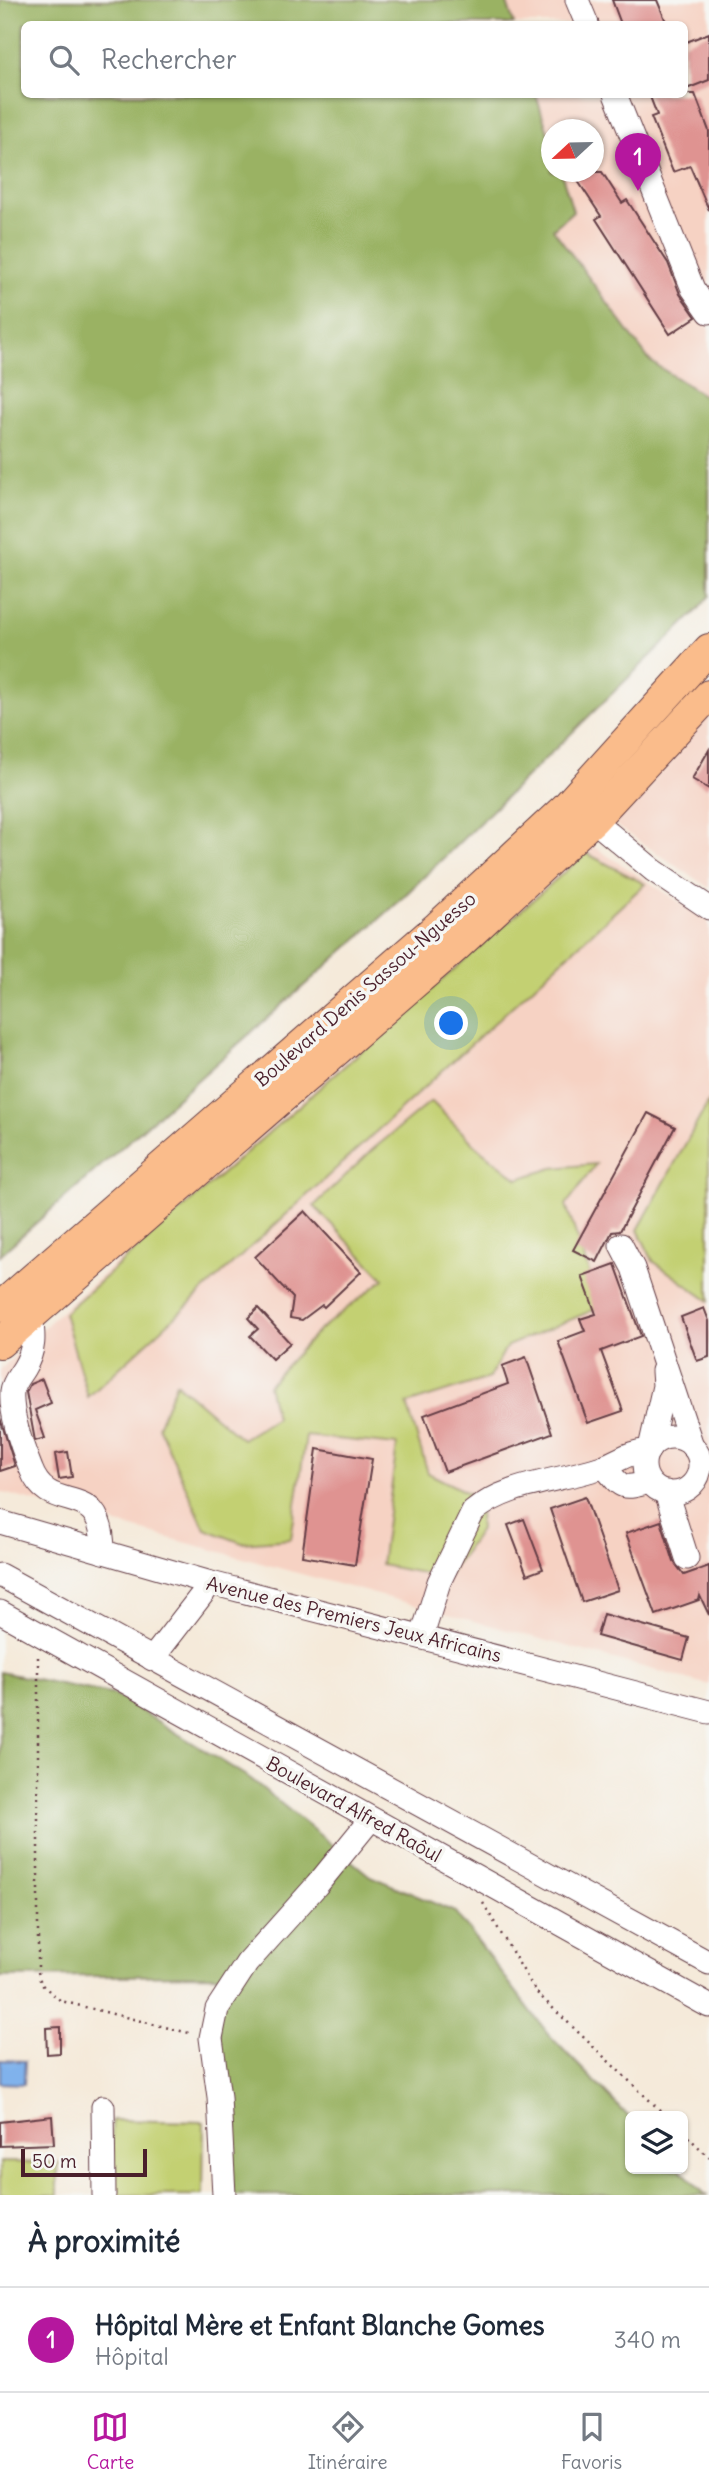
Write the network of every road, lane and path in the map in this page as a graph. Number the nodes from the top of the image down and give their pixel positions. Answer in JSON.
{"nodes":[{"id":1,"x":577,"y":0,"type":"edge"},
{"id":2,"x":586,"y":21,"type":"edge"},
{"id":3,"x":617,"y":98,"type":"edge"},
{"id":4,"x":709,"y":312,"type":"edge"},
{"id":5,"x":709,"y":649,"type":"edge"},
{"id":6,"x":709,"y":695,"type":"edge"},
{"id":7,"x":593,"y":820,"type":"junction"},
{"id":8,"x":709,"y":908,"type":"edge"},
{"id":9,"x":621,"y":1245,"type":"dead end"},
{"id":10,"x":0,"y":1307,"type":"edge"},
{"id":11,"x":31,"y":1316,"type":"junction"},
{"id":12,"x":0,"y":1343,"type":"edge"},
{"id":13,"x":663,"y":1365,"type":"junction"},
{"id":14,"x":692,"y":1446,"type":"junction"},
{"id":15,"x":649,"y":1449,"type":"junction"},
{"id":16,"x":604,"y":1466,"type":"junction"},
{"id":17,"x":657,"y":1487,"type":"junction"},
{"id":18,"x":0,"y":1521,"type":"edge"},
{"id":19,"x":103,"y":1552,"type":"junction"},
{"id":20,"x":687,"y":1558,"type":"dead end"},
{"id":21,"x":0,"y":1575,"type":"edge"},
{"id":22,"x":211,"y":1583,"type":"junction"},
{"id":23,"x":0,"y":1612,"type":"edge"},
{"id":24,"x":38,"y":1632,"type":"junction"},
{"id":25,"x":422,"y":1636,"type":"junction"},
{"id":26,"x":152,"y":1659,"type":"junction"},
{"id":27,"x":709,"y":1712,"type":"edge"},
{"id":28,"x":370,"y":1820,"type":"junction"},
{"id":29,"x":482,"y":1902,"type":"dead end"},
{"id":30,"x":709,"y":1963,"type":"edge"},
{"id":31,"x":709,"y":2006,"type":"edge"},
{"id":32,"x":211,"y":2038,"type":"junction"},
{"id":33,"x":103,"y":2108,"type":"dead end"},
{"id":34,"x":661,"y":2111,"type":"edge"},
{"id":35,"x":688,"y":2137,"type":"edge"},
{"id":36,"x":709,"y":2157,"type":"edge"},
{"id":37,"x":104,"y":2195,"type":"edge"},
{"id":38,"x":224,"y":2195,"type":"edge"}],
"edges":[{"from":1,"to":2,"type":"street"},
{"from":3,"to":4,"type":"street"},
{"from":5,"to":10,"type":"main road","name":"Boulevard Denis Sassou-Nguesso"},
{"from":6,"to":7,"type":"main road","name":"Boulevard Denis Sassou-Nguesso"},
{"from":7,"to":8,"type":"street"},
{"from":7,"to":11,"type":"main road","name":"Boulevard Denis Sassou-Nguesso"},
{"from":9,"to":13,"type":"street"},
{"from":11,"to":12,"type":"main road","name":"Boulevard Denis Sassou-Nguesso"},
{"from":11,"to":19,"type":"street"},
{"from":13,"to":14,"type":"street"},
{"from":13,"to":15,"type":"street"},
{"from":14,"to":15,"type":"street"},
{"from":14,"to":17,"type":"street"},
{"from":15,"to":16,"type":"street"},
{"from":15,"to":17,"type":"street"},
{"from":16,"to":17,"type":"street"},
{"from":16,"to":25,"type":"street"},
{"from":17,"to":20,"type":"street"},
{"from":18,"to":19,"type":"street","name":"Avenue des Premiers Jeux Africains"},
{"from":19,"to":22,"type":"street","name":"Avenue des Premiers Jeux Africains"},
{"from":21,"to":26,"type":"street","name":"Boulevard Alfred Raôul"},
{"from":22,"to":25,"type":"street","name":"Avenue des Premiers Jeux Africains"},
{"from":22,"to":26,"type":"street"},
{"from":23,"to":24,"type":"street","name":"Boulevard Alfred Raôul"},
{"from":24,"to":28,"type":"street","name":"Boulevard Alfred Raôul"},
{"from":24,"to":32,"type":"path"},
{"from":25,"to":27,"type":"street","name":"Avenue des Premiers Jeux Africains"},
{"from":26,"to":30,"type":"street","name":"Boulevard Alfred Raôul"},
{"from":28,"to":31,"type":"street","name":"Boulevard Alfred Raôul"},
{"from":28,"to":32,"type":"street"},
{"from":29,"to":34,"type":"path"},
{"from":32,"to":38,"type":"street"},
{"from":33,"to":37,"type":"street"},
{"from":35,"to":36,"type":"path"}]}
